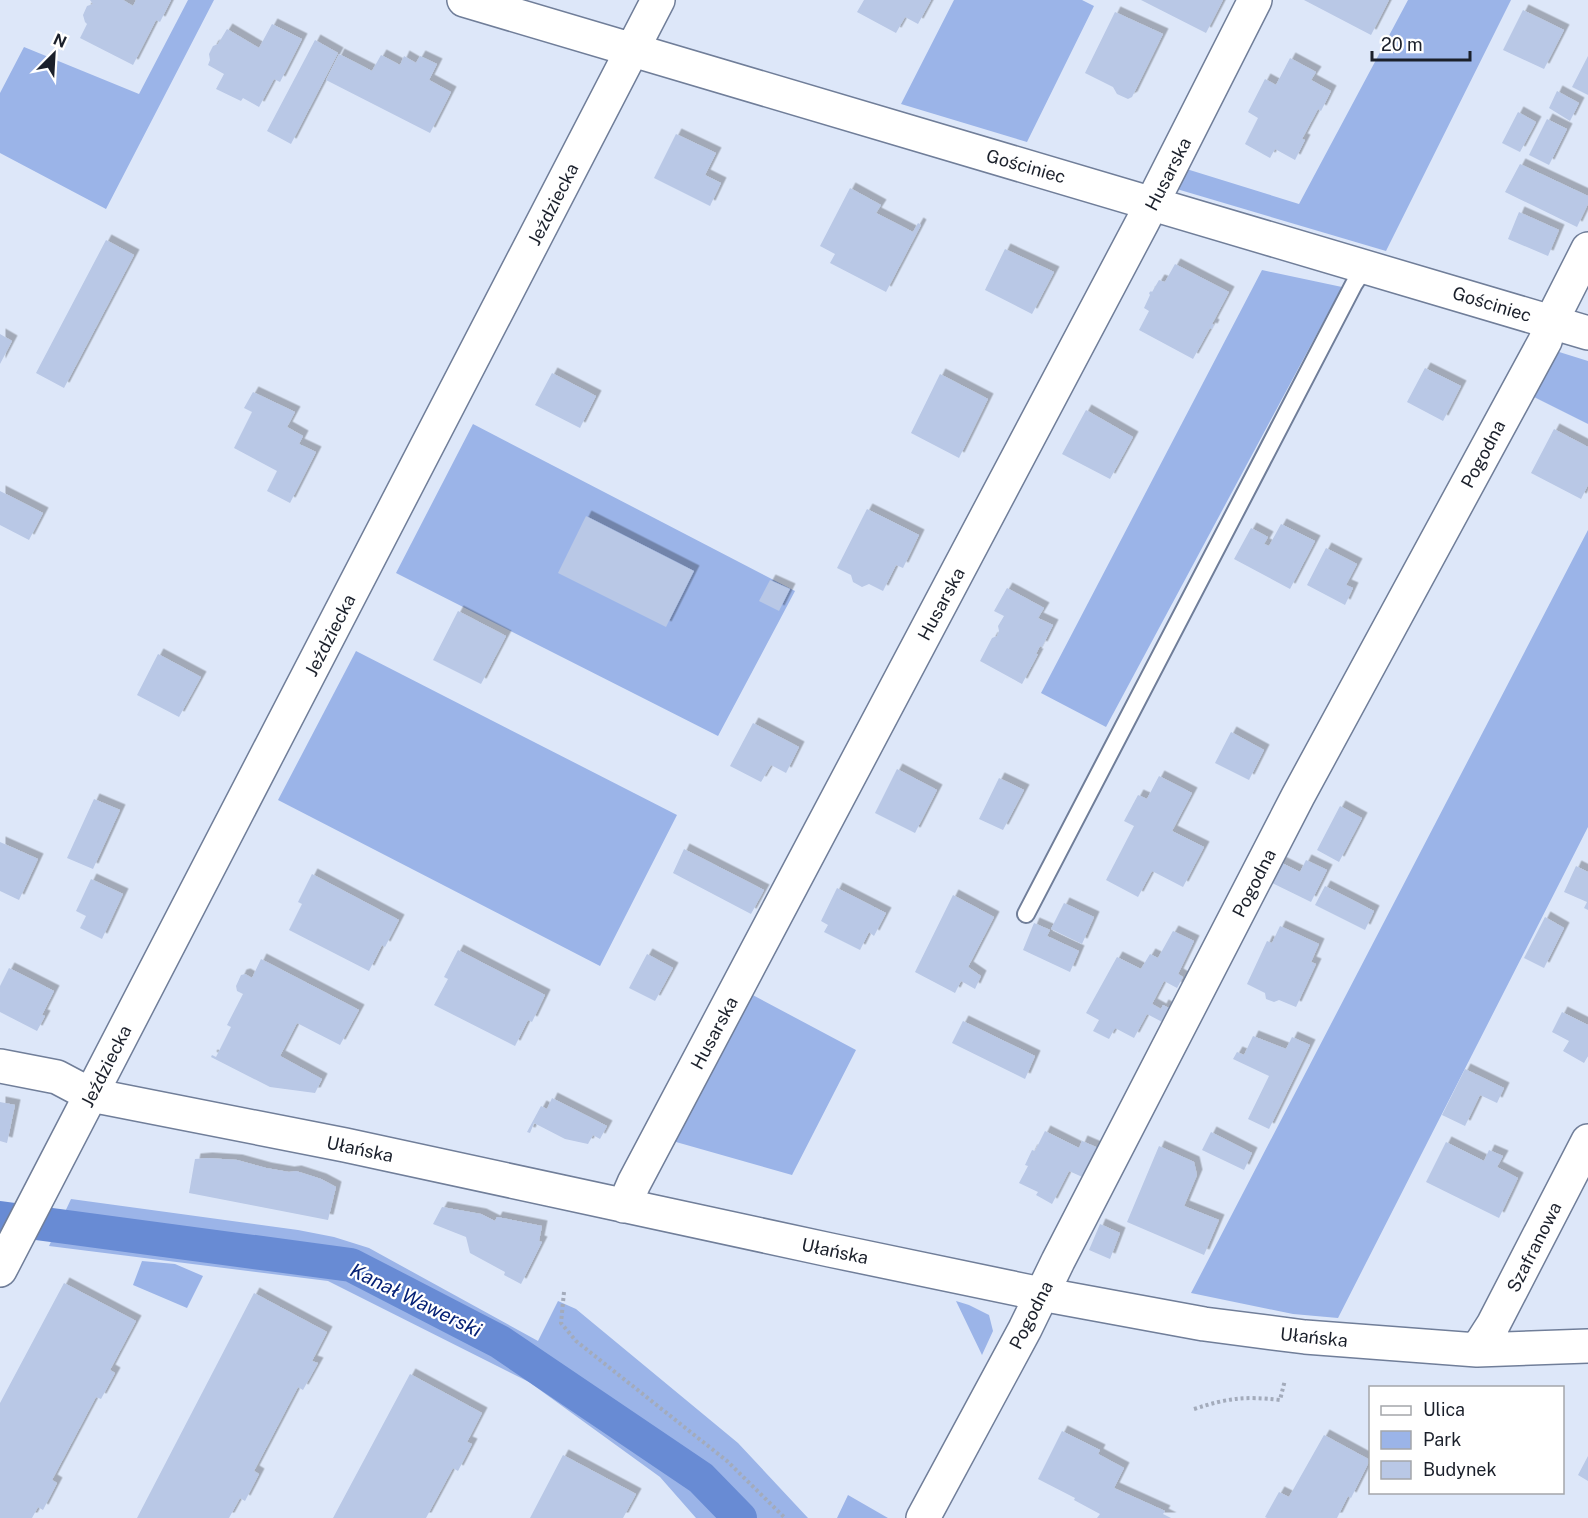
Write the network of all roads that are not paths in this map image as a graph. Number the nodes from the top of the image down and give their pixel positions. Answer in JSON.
{"nodes":[{"id":1,"x":464,"y":0,"type":"edge"},
{"id":2,"x":658,"y":0,"type":"edge"},
{"id":3,"x":1255,"y":0,"type":"edge"},
{"id":4,"x":632,"y":51,"type":"junction"},
{"id":5,"x":1153,"y":203,"type":"junction"},
{"id":6,"x":1588,"y":249,"type":"edge"},
{"id":7,"x":1366,"y":266,"type":"junction"},
{"id":8,"x":1551,"y":322,"type":"junction"},
{"id":9,"x":1588,"y":333,"type":"edge"},
{"id":10,"x":1026,"y":914,"type":"dead end"},
{"id":11,"x":0,"y":1066,"type":"edge"},
{"id":12,"x":91,"y":1095,"type":"junction"},
{"id":13,"x":1588,"y":1141,"type":"edge"},
{"id":14,"x":624,"y":1206,"type":"junction"},
{"id":15,"x":5,"y":1260,"type":"edge"},
{"id":16,"x":1041,"y":1294,"type":"junction"},
{"id":17,"x":1588,"y":1346,"type":"edge"},
{"id":18,"x":1477,"y":1350,"type":"junction"},
{"id":19,"x":922,"y":1518,"type":"edge"}],
"edges":[{"from":1,"to":4,"type":"street","name":"Gościniec"},
{"from":2,"to":4,"type":"street","name":"Jeździecka"},
{"from":3,"to":5,"type":"street","name":"Husarska"},
{"from":4,"to":5,"type":"street","name":"Gościniec"},
{"from":4,"to":12,"type":"street","name":"Jeździecka"},
{"from":5,"to":7,"type":"street","name":"Gościniec"},
{"from":5,"to":14,"type":"street","name":"Husarska"},
{"from":6,"to":8,"type":"street","name":"Pogodna"},
{"from":7,"to":8,"type":"street","name":"Gościniec"},
{"from":7,"to":10,"type":"lane"},
{"from":8,"to":9,"type":"street","name":"Gościniec"},
{"from":8,"to":16,"type":"street","name":"Pogodna"},
{"from":11,"to":12,"type":"street","name":"Ułańska"},
{"from":12,"to":14,"type":"street","name":"Ułańska"},
{"from":12,"to":15,"type":"street","name":"Jeździecka"},
{"from":13,"to":18,"type":"street","name":"Szafranowa"},
{"from":14,"to":16,"type":"street","name":"Ułańska"},
{"from":16,"to":18,"type":"street","name":"Ułańska"},
{"from":16,"to":19,"type":"street","name":"Pogodna"},
{"from":17,"to":18,"type":"street","name":"Ułańska"}]}
